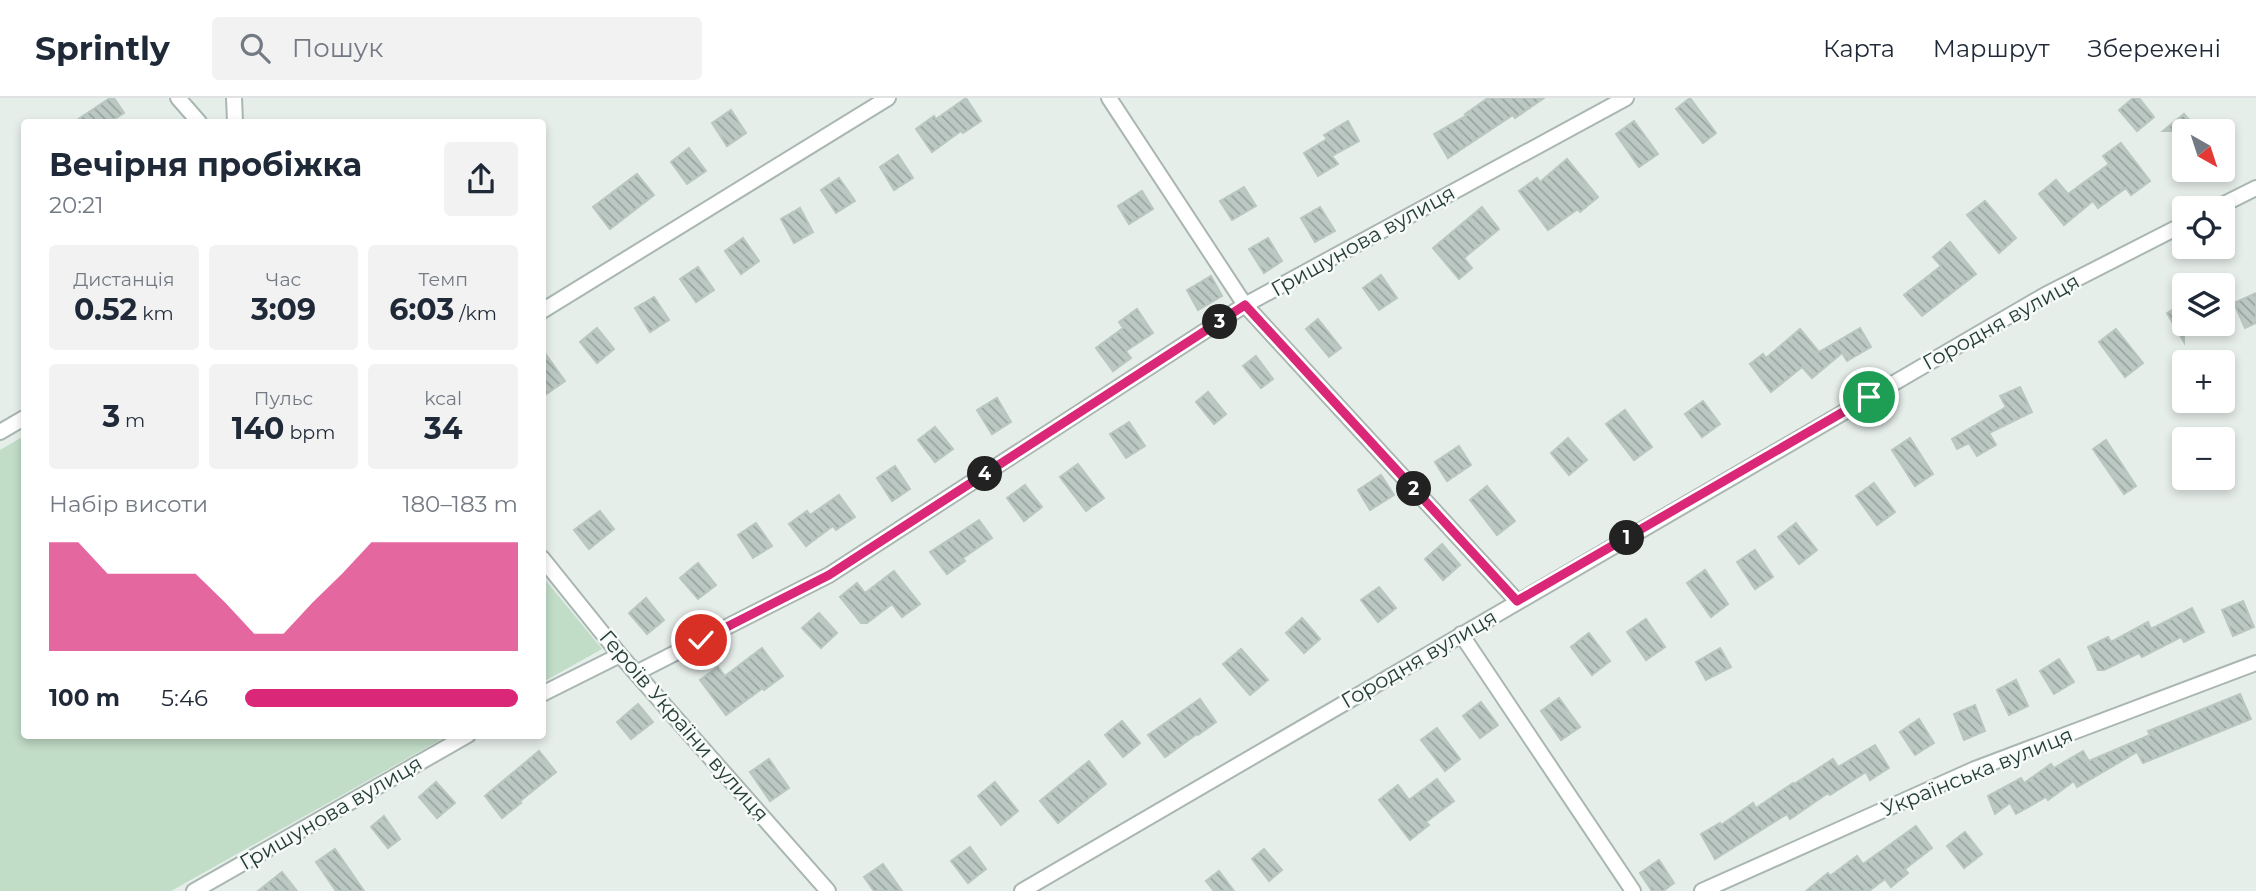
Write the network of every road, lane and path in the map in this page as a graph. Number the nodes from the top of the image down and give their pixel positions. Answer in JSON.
{"nodes":[{"id":1,"x":178,"y":98,"type":"edge"},
{"id":2,"x":234,"y":98,"type":"edge"},
{"id":3,"x":888,"y":98,"type":"edge"},
{"id":4,"x":1109,"y":98,"type":"edge"},
{"id":5,"x":1626,"y":98,"type":"edge"},
{"id":6,"x":196,"y":119,"type":"edge"},
{"id":7,"x":235,"y":119,"type":"edge"},
{"id":8,"x":2256,"y":188,"type":"edge"},
{"id":9,"x":2235,"y":198,"type":"edge"},
{"id":10,"x":2172,"y":230,"type":"edge"},
{"id":11,"x":1245,"y":305,"type":"junction"},
{"id":12,"x":546,"y":309,"type":"edge"},
{"id":13,"x":21,"y":420,"type":"edge"},
{"id":14,"x":0,"y":432,"type":"edge"},
{"id":15,"x":546,"y":563,"type":"edge"},
{"id":16,"x":1517,"y":601,"type":"junction"},
{"id":17,"x":1461,"y":634,"type":"junction"},
{"id":18,"x":620,"y":655,"type":"junction"},
{"id":19,"x":2256,"y":663,"type":"edge"},
{"id":20,"x":636,"y":673,"type":"junction"},
{"id":21,"x":546,"y":692,"type":"edge"},
{"id":22,"x":461,"y":739,"type":"edge"},
{"id":23,"x":194,"y":891,"type":"edge"},
{"id":24,"x":828,"y":891,"type":"edge"},
{"id":25,"x":1022,"y":891,"type":"edge"},
{"id":26,"x":1633,"y":891,"type":"edge"},
{"id":27,"x":1702,"y":891,"type":"edge"}],
"edges":[{"from":1,"to":6,"type":"street"},
{"from":2,"to":7,"type":"street"},
{"from":3,"to":12,"type":"street"},
{"from":4,"to":11,"type":"street"},
{"from":5,"to":11,"type":"street","name":"Гришунова вулиця"},
{"from":8,"to":9,"type":"street"},
{"from":10,"to":16,"type":"street","name":"Городня вулиця"},
{"from":11,"to":16,"type":"street"},
{"from":11,"to":20,"type":"street","name":"Гришунова вулиця"},
{"from":13,"to":14,"type":"street"},
{"from":15,"to":18,"type":"street","name":"Героїв України вулиця"},
{"from":16,"to":17,"type":"street","name":"Городня вулиця"},
{"from":17,"to":25,"type":"street","name":"Городня вулиця"},
{"from":17,"to":26,"type":"street"},
{"from":18,"to":20,"type":"street","name":"Героїв України вулиця"},
{"from":18,"to":21,"type":"street"},
{"from":19,"to":27,"type":"street","name":"Українська вулиця"},
{"from":20,"to":24,"type":"street","name":"Героїв України вулиця"},
{"from":22,"to":23,"type":"street","name":"Гришунова вулиця"}]}
